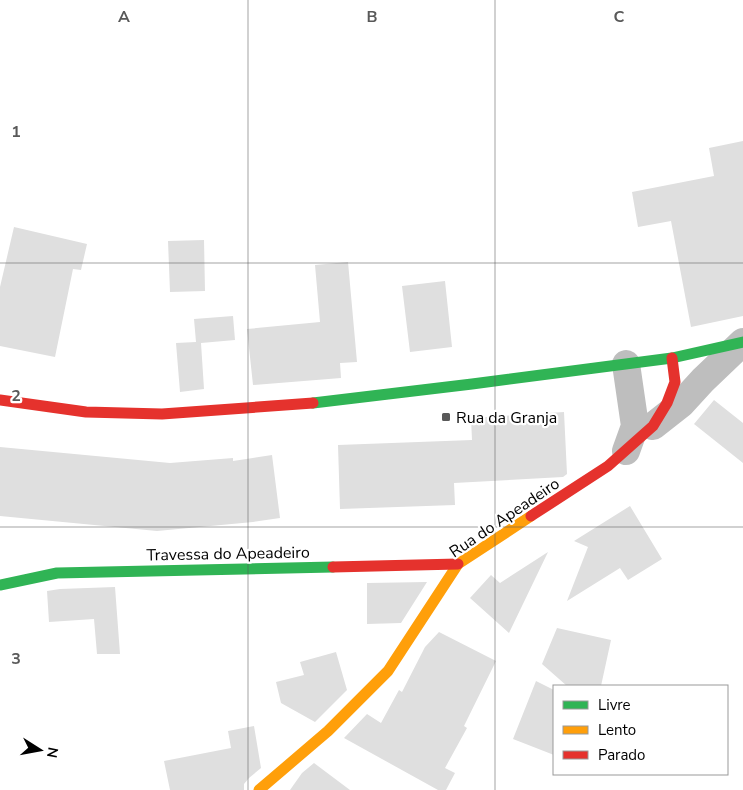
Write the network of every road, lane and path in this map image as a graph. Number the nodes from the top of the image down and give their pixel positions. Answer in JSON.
{"nodes":[{"id":1,"x":743,"y":342,"type":"edge"},
{"id":2,"x":672,"y":358,"type":"junction"},
{"id":3,"x":626,"y":364,"type":"junction"},
{"id":4,"x":0,"y":400,"type":"edge"},
{"id":5,"x":653,"y":426,"type":"junction"},
{"id":6,"x":626,"y":450,"type":"junction"},
{"id":7,"x":458,"y":564,"type":"junction"},
{"id":8,"x":0,"y":585,"type":"edge"},
{"id":9,"x":259,"y":790,"type":"edge"}],
"edges":[{"from":1,"to":2,"type":"street"},
{"from":1,"to":5,"type":"street"},
{"from":2,"to":3,"type":"street"},
{"from":2,"to":5,"type":"street","name":"Rua do Apeadeiro"},
{"from":3,"to":4,"type":"street"},
{"from":3,"to":6,"type":"street"},
{"from":5,"to":6,"type":"street","name":"Rua do Apeadeiro"},
{"from":6,"to":7,"type":"street","name":"Rua do Apeadeiro"},
{"from":7,"to":8,"type":"street","name":"Travessa do Apeadeiro"},
{"from":7,"to":9,"type":"street","name":"Rua do Apeadeiro"}]}
